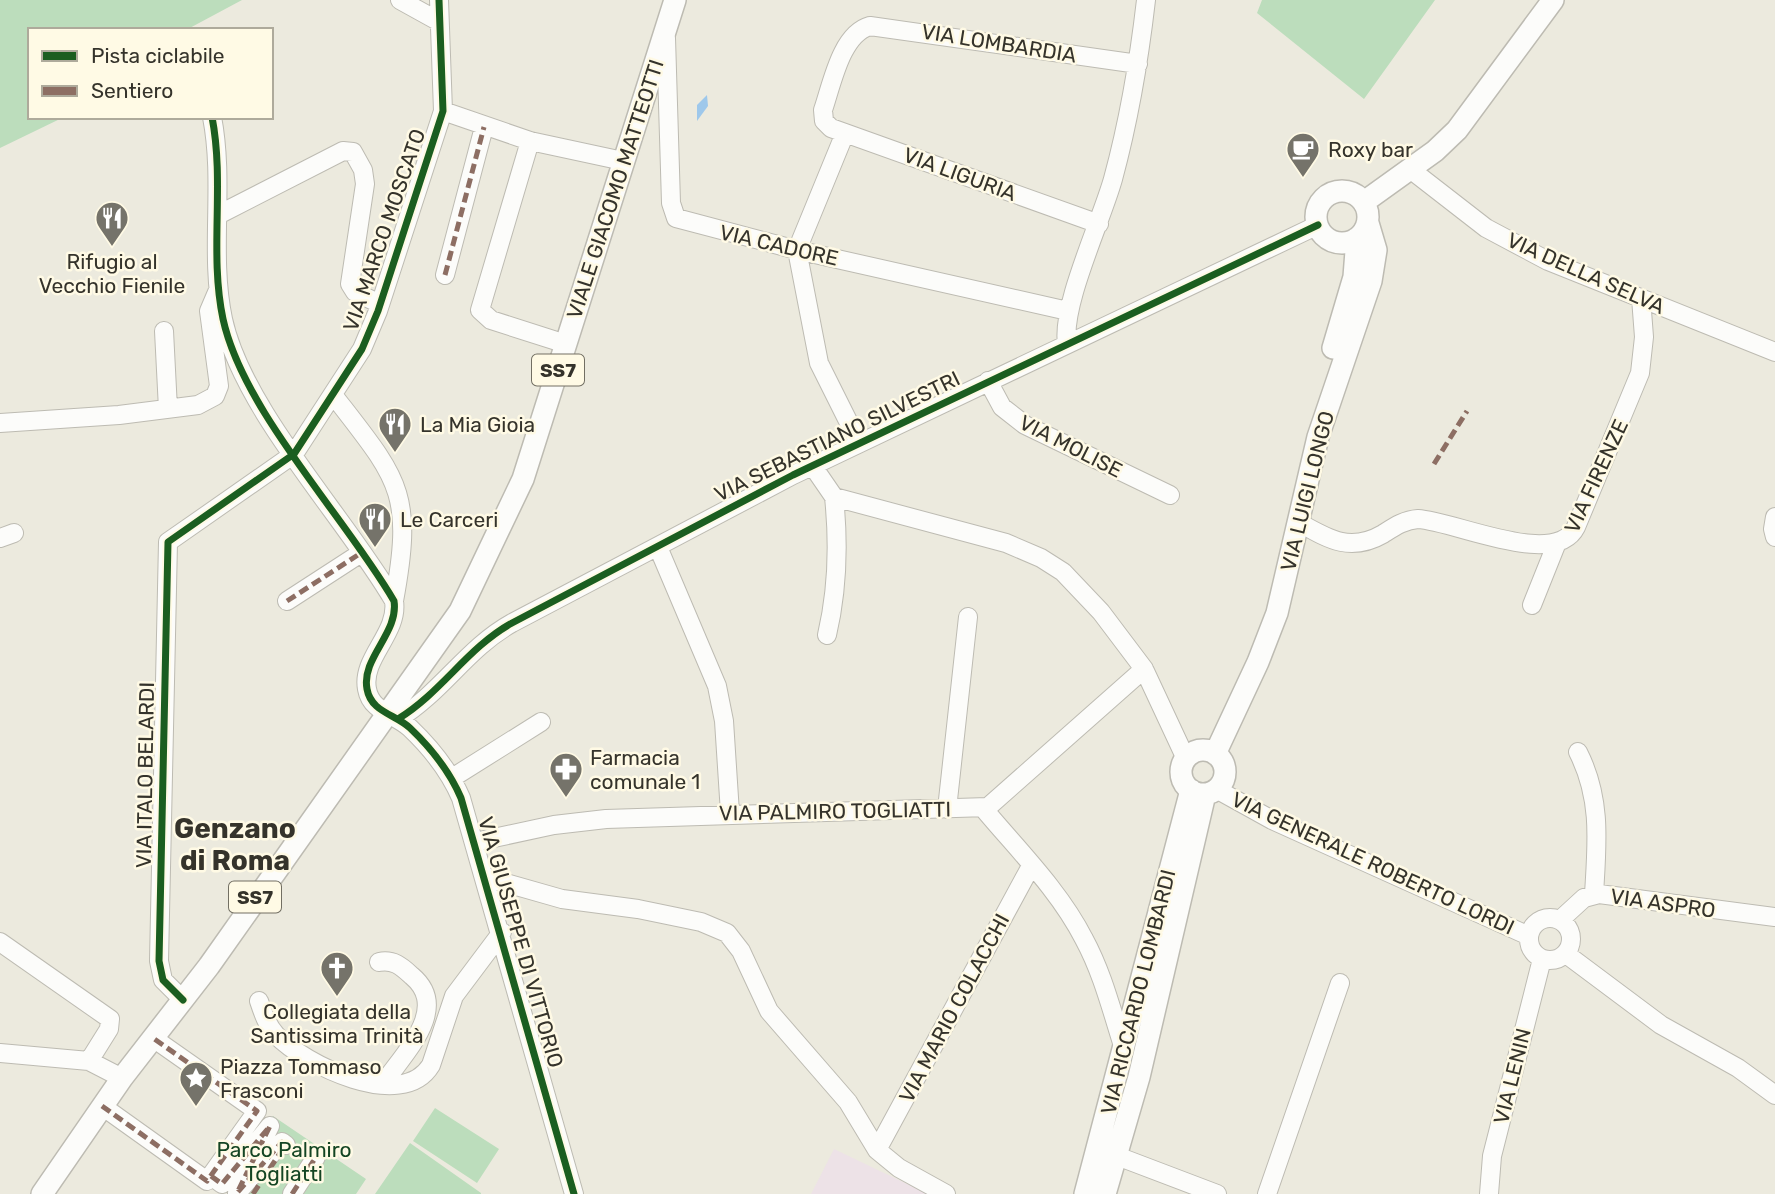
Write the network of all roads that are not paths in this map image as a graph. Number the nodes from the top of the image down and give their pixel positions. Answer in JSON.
{"nodes":[{"id":1,"x":439,"y":0,"type":"edge"},
{"id":2,"x":675,"y":0,"type":"edge"},
{"id":3,"x":1146,"y":0,"type":"edge"},
{"id":4,"x":1553,"y":0,"type":"edge"},
{"id":5,"x":403,"y":1,"type":"edge"},
{"id":6,"x":438,"y":21,"type":"junction"},
{"id":7,"x":666,"y":29,"type":"junction"},
{"id":8,"x":1138,"y":64,"type":"junction"},
{"id":9,"x":443,"y":111,"type":"junction"},
{"id":10,"x":212,"y":119,"type":"edge"},
{"id":11,"x":824,"y":121,"type":"joint"},
{"id":12,"x":484,"y":127,"type":"junction"},
{"id":13,"x":845,"y":133,"type":"junction"},
{"id":14,"x":530,"y":141,"type":"junction"},
{"id":15,"x":623,"y":161,"type":"junction"},
{"id":16,"x":1410,"y":169,"type":"junction"},
{"id":17,"x":218,"y":215,"type":"junction"},
{"id":18,"x":1363,"y":221,"type":"junction"},
{"id":19,"x":1099,"y":224,"type":"junction"},
{"id":20,"x":1318,"y":225,"type":"junction"},
{"id":21,"x":797,"y":250,"type":"junction"},
{"id":22,"x":445,"y":275,"type":"dead end"},
{"id":23,"x":216,"y":294,"type":"junction"},
{"id":24,"x":1641,"y":298,"type":"junction"},
{"id":25,"x":380,"y":304,"type":"junction"},
{"id":26,"x":1068,"y":311,"type":"junction"},
{"id":27,"x":164,"y":331,"type":"dead end"},
{"id":28,"x":566,"y":344,"type":"junction"},
{"id":29,"x":1067,"y":344,"type":"junction"},
{"id":30,"x":1775,"y":352,"type":"edge"},
{"id":31,"x":988,"y":381,"type":"junction"},
{"id":32,"x":334,"y":396,"type":"junction"},
{"id":33,"x":168,"y":409,"type":"junction"},
{"id":34,"x":0,"y":423,"type":"edge"},
{"id":35,"x":859,"y":443,"type":"junction"},
{"id":36,"x":294,"y":454,"type":"junction"},
{"id":37,"x":812,"y":466,"type":"junction"},
{"id":38,"x":1170,"y":495,"type":"dead end"},
{"id":39,"x":834,"y":497,"type":"junction"},
{"id":40,"x":1775,"y":517,"type":"edge"},
{"id":41,"x":1298,"y":522,"type":"junction"},
{"id":42,"x":1775,"y":537,"type":"edge"},
{"id":43,"x":1556,"y":545,"type":"junction"},
{"id":44,"x":658,"y":547,"type":"junction"},
{"id":45,"x":361,"y":553,"type":"junction"},
{"id":46,"x":287,"y":601,"type":"dead end"},
{"id":47,"x":394,"y":601,"type":"junction"},
{"id":48,"x":1532,"y":605,"type":"dead end"},
{"id":49,"x":968,"y":617,"type":"dead end"},
{"id":50,"x":827,"y":635,"type":"dead end"},
{"id":51,"x":1144,"y":669,"type":"junction"},
{"id":52,"x":392,"y":716,"type":"junction"},
{"id":53,"x":541,"y":722,"type":"dead end"},
{"id":54,"x":1578,"y":752,"type":"dead end"},
{"id":55,"x":1200,"y":754,"type":"junction"},
{"id":56,"x":452,"y":778,"type":"junction"},
{"id":57,"x":1204,"y":791,"type":"junction"},
{"id":58,"x":982,"y":808,"type":"junction"},
{"id":59,"x":947,"y":809,"type":"junction"},
{"id":60,"x":730,"y":813,"type":"junction"},
{"id":61,"x":475,"y":842,"type":"junction"},
{"id":62,"x":1031,"y":866,"type":"junction"},
{"id":63,"x":485,"y":877,"type":"junction"},
{"id":64,"x":1594,"y":894,"type":"junction"},
{"id":65,"x":1775,"y":913,"type":"edge"},
{"id":66,"x":1560,"y":920,"type":"junction"},
{"id":67,"x":502,"y":932,"type":"junction"},
{"id":68,"x":1529,"y":936,"type":"junction"},
{"id":69,"x":0,"y":943,"type":"edge"},
{"id":70,"x":1566,"y":954,"type":"junction"},
{"id":71,"x":1542,"y":959,"type":"junction"},
{"id":72,"x":379,"y":962,"type":"dead end"},
{"id":73,"x":1340,"y":983,"type":"dead end"},
{"id":74,"x":183,"y":1000,"type":"junction"},
{"id":75,"x":259,"y":1001,"type":"dead end"},
{"id":76,"x":153,"y":1038,"type":"junction"},
{"id":77,"x":1124,"y":1050,"type":"junction"},
{"id":78,"x":0,"y":1053,"type":"edge"},
{"id":79,"x":89,"y":1061,"type":"junction"},
{"id":80,"x":122,"y":1078,"type":"junction"},
{"id":81,"x":383,"y":1084,"type":"junction"},
{"id":82,"x":1775,"y":1095,"type":"edge"},
{"id":83,"x":102,"y":1106,"type":"junction"},
{"id":84,"x":877,"y":1150,"type":"junction"},
{"id":85,"x":1117,"y":1156,"type":"junction"},
{"id":86,"x":316,"y":1157,"type":"dead end"},
{"id":87,"x":211,"y":1176,"type":"junction"},
{"id":88,"x":1487,"y":1192,"type":"edge"},
{"id":89,"x":42,"y":1194,"type":"edge"},
{"id":90,"x":253,"y":1194,"type":"edge"},
{"id":91,"x":292,"y":1194,"type":"edge"},
{"id":92,"x":574,"y":1194,"type":"edge"},
{"id":93,"x":946,"y":1194,"type":"edge"},
{"id":94,"x":1085,"y":1194,"type":"edge"},
{"id":95,"x":1105,"y":1194,"type":"edge"},
{"id":96,"x":1217,"y":1194,"type":"edge"},
{"id":97,"x":1267,"y":1194,"type":"edge"}],
"edges":[{"from":1,"to":6,"type":"street"},
{"from":2,"to":7,"type":"main road","name":"VIALE GIACOMO MATTEOTTI","number":"SS7"},
{"from":3,"to":8,"type":"street"},
{"from":4,"to":16,"type":"main road"},
{"from":5,"to":6,"type":"street"},
{"from":6,"to":9,"type":"street"},
{"from":7,"to":15,"type":"main road","name":"VIALE GIACOMO MATTEOTTI","number":"SS7"},
{"from":7,"to":21,"type":"street","name":"VIA CADORE"},
{"from":8,"to":11,"type":"street","name":"VIA LOMBARDIA"},
{"from":8,"to":19,"type":"street"},
{"from":9,"to":12,"type":"street"},
{"from":9,"to":25,"type":"street","name":"VIA MARCO MOSCATO"},
{"from":10,"to":17,"type":"street"},
{"from":11,"to":13,"type":"street","name":"VIA LIGURIA"},
{"from":12,"to":14,"type":"street"},
{"from":12,"to":22,"type":"street"},
{"from":13,"to":19,"type":"street","name":"VIA LIGURIA"},
{"from":13,"to":21,"type":"street"},
{"from":14,"to":15,"type":"street"},
{"from":14,"to":28,"type":"street"},
{"from":15,"to":28,"type":"main road","name":"VIALE GIACOMO MATTEOTTI","number":"SS7"},
{"from":16,"to":18,"type":"main road"},
{"from":16,"to":24,"type":"street","name":"VIA DELLA SELVA"},
{"from":17,"to":23,"type":"street"},
{"from":17,"to":25,"type":"street"},
{"from":18,"to":20,"type":"main road"},
{"from":18,"to":20,"type":"main road"},
{"from":18,"to":41,"type":"main road","name":"VIA LUIGI LONGO"},
{"from":18,"to":55,"type":"main road","name":"VIA LUIGI LONGO"},
{"from":19,"to":26,"type":"street"},
{"from":20,"to":29,"type":"street","name":"VIA SEBASTIANO SILVESTRI"},
{"from":21,"to":26,"type":"street","name":"VIA CADORE"},
{"from":21,"to":35,"type":"street"},
{"from":23,"to":33,"type":"street"},
{"from":23,"to":36,"type":"street"},
{"from":24,"to":30,"type":"street","name":"VIA DELLA SELVA"},
{"from":24,"to":43,"type":"street","name":"VIA FIRENZE"},
{"from":25,"to":32,"type":"street","name":"VIA MARCO MOSCATO"},
{"from":26,"to":29,"type":"street"},
{"from":27,"to":33,"type":"street"},
{"from":28,"to":52,"type":"main road","name":"VIALE GIACOMO MATTEOTTI","number":"SS7"},
{"from":29,"to":31,"type":"street","name":"VIA SEBASTIANO SILVESTRI"},
{"from":31,"to":35,"type":"street","name":"VIA SEBASTIANO SILVESTRI"},
{"from":31,"to":38,"type":"street","name":"VIA MOLISE"},
{"from":32,"to":36,"type":"street","name":"VIA MARCO MOSCATO"},
{"from":32,"to":47,"type":"street"},
{"from":33,"to":34,"type":"street"},
{"from":35,"to":37,"type":"street","name":"VIA SEBASTIANO SILVESTRI"},
{"from":36,"to":45,"type":"street"},
{"from":36,"to":74,"type":"street","name":"VIA ITALO BELARDI"},
{"from":37,"to":39,"type":"street"},
{"from":37,"to":44,"type":"street","name":"VIA SEBASTIANO SILVESTRI"},
{"from":39,"to":50,"type":"street"},
{"from":39,"to":51,"type":"street"},
{"from":40,"to":42,"type":"street"},
{"from":41,"to":43,"type":"street","name":"VIA FIRENZE"},
{"from":41,"to":55,"type":"main road","name":"VIA LUIGI LONGO"},
{"from":43,"to":48,"type":"street"},
{"from":44,"to":52,"type":"street","name":"VIA SEBASTIANO SILVESTRI"},
{"from":44,"to":60,"type":"street"},
{"from":45,"to":46,"type":"street"},
{"from":45,"to":47,"type":"street"},
{"from":47,"to":52,"type":"street","name":"VIA GIUSEPPE DI VITTORIO"},
{"from":49,"to":59,"type":"street"},
{"from":51,"to":55,"type":"street"},
{"from":51,"to":58,"type":"street","name":"VIA PALMIRO TOGLIATTI"},
{"from":52,"to":56,"type":"street","name":"VIA GIUSEPPE DI VITTORIO"},
{"from":52,"to":74,"type":"main road","number":"SS7"},
{"from":53,"to":56,"type":"street"},
{"from":54,"to":64,"type":"street"},
{"from":55,"to":57,"type":"main road"},
{"from":55,"to":57,"type":"main road"},
{"from":56,"to":61,"type":"street","name":"VIA GIUSEPPE DI VITTORIO"},
{"from":57,"to":68,"type":"street","name":"VIA GENERALE ROBERTO LORDI"},
{"from":57,"to":77,"type":"main road","name":"VIA RICCARDO LOMBARDI"},
{"from":57,"to":85,"type":"main road","name":"VIA RICCARDO LOMBARDI"},
{"from":58,"to":59,"type":"street","name":"VIA PALMIRO TOGLIATTI"},
{"from":58,"to":62,"type":"street"},
{"from":59,"to":60,"type":"street","name":"VIA PALMIRO TOGLIATTI"},
{"from":60,"to":61,"type":"street","name":"VIA PALMIRO TOGLIATTI"},
{"from":61,"to":63,"type":"street","name":"VIA GIUSEPPE DI VITTORIO"},
{"from":62,"to":77,"type":"street"},
{"from":62,"to":84,"type":"street","name":"VIA MARIO COLACCHI"},
{"from":63,"to":67,"type":"street","name":"VIA GIUSEPPE DI VITTORIO"},
{"from":63,"to":84,"type":"street"},
{"from":64,"to":65,"type":"street","name":"VIA ASPRO"},
{"from":64,"to":66,"type":"street","name":"VIA ASPRO"},
{"from":66,"to":68,"type":"street"},
{"from":66,"to":70,"type":"street"},
{"from":67,"to":81,"type":"street"},
{"from":67,"to":92,"type":"street","name":"VIA GIUSEPPE DI VITTORIO"},
{"from":68,"to":71,"type":"street"},
{"from":69,"to":79,"type":"street"},
{"from":70,"to":71,"type":"street"},
{"from":70,"to":82,"type":"street"},
{"from":71,"to":88,"type":"street","name":"VIA LENIN"},
{"from":72,"to":81,"type":"street"},
{"from":73,"to":97,"type":"street"},
{"from":74,"to":76,"type":"main road","number":"SS7"},
{"from":75,"to":81,"type":"street"},
{"from":76,"to":80,"type":"main road","number":"SS7"},
{"from":76,"to":87,"type":"street"},
{"from":77,"to":94,"type":"main road","name":"VIA RICCARDO LOMBARDI"},
{"from":78,"to":79,"type":"street"},
{"from":79,"to":80,"type":"street"},
{"from":80,"to":83,"type":"main road","number":"SS7"},
{"from":83,"to":87,"type":"street"},
{"from":83,"to":89,"type":"main road","number":"SS7"},
{"from":84,"to":93,"type":"street"},
{"from":85,"to":95,"type":"main road","name":"VIA RICCARDO LOMBARDI"},
{"from":85,"to":96,"type":"street"},
{"from":86,"to":91,"type":"street"},
{"from":87,"to":90,"type":"street"}]}
